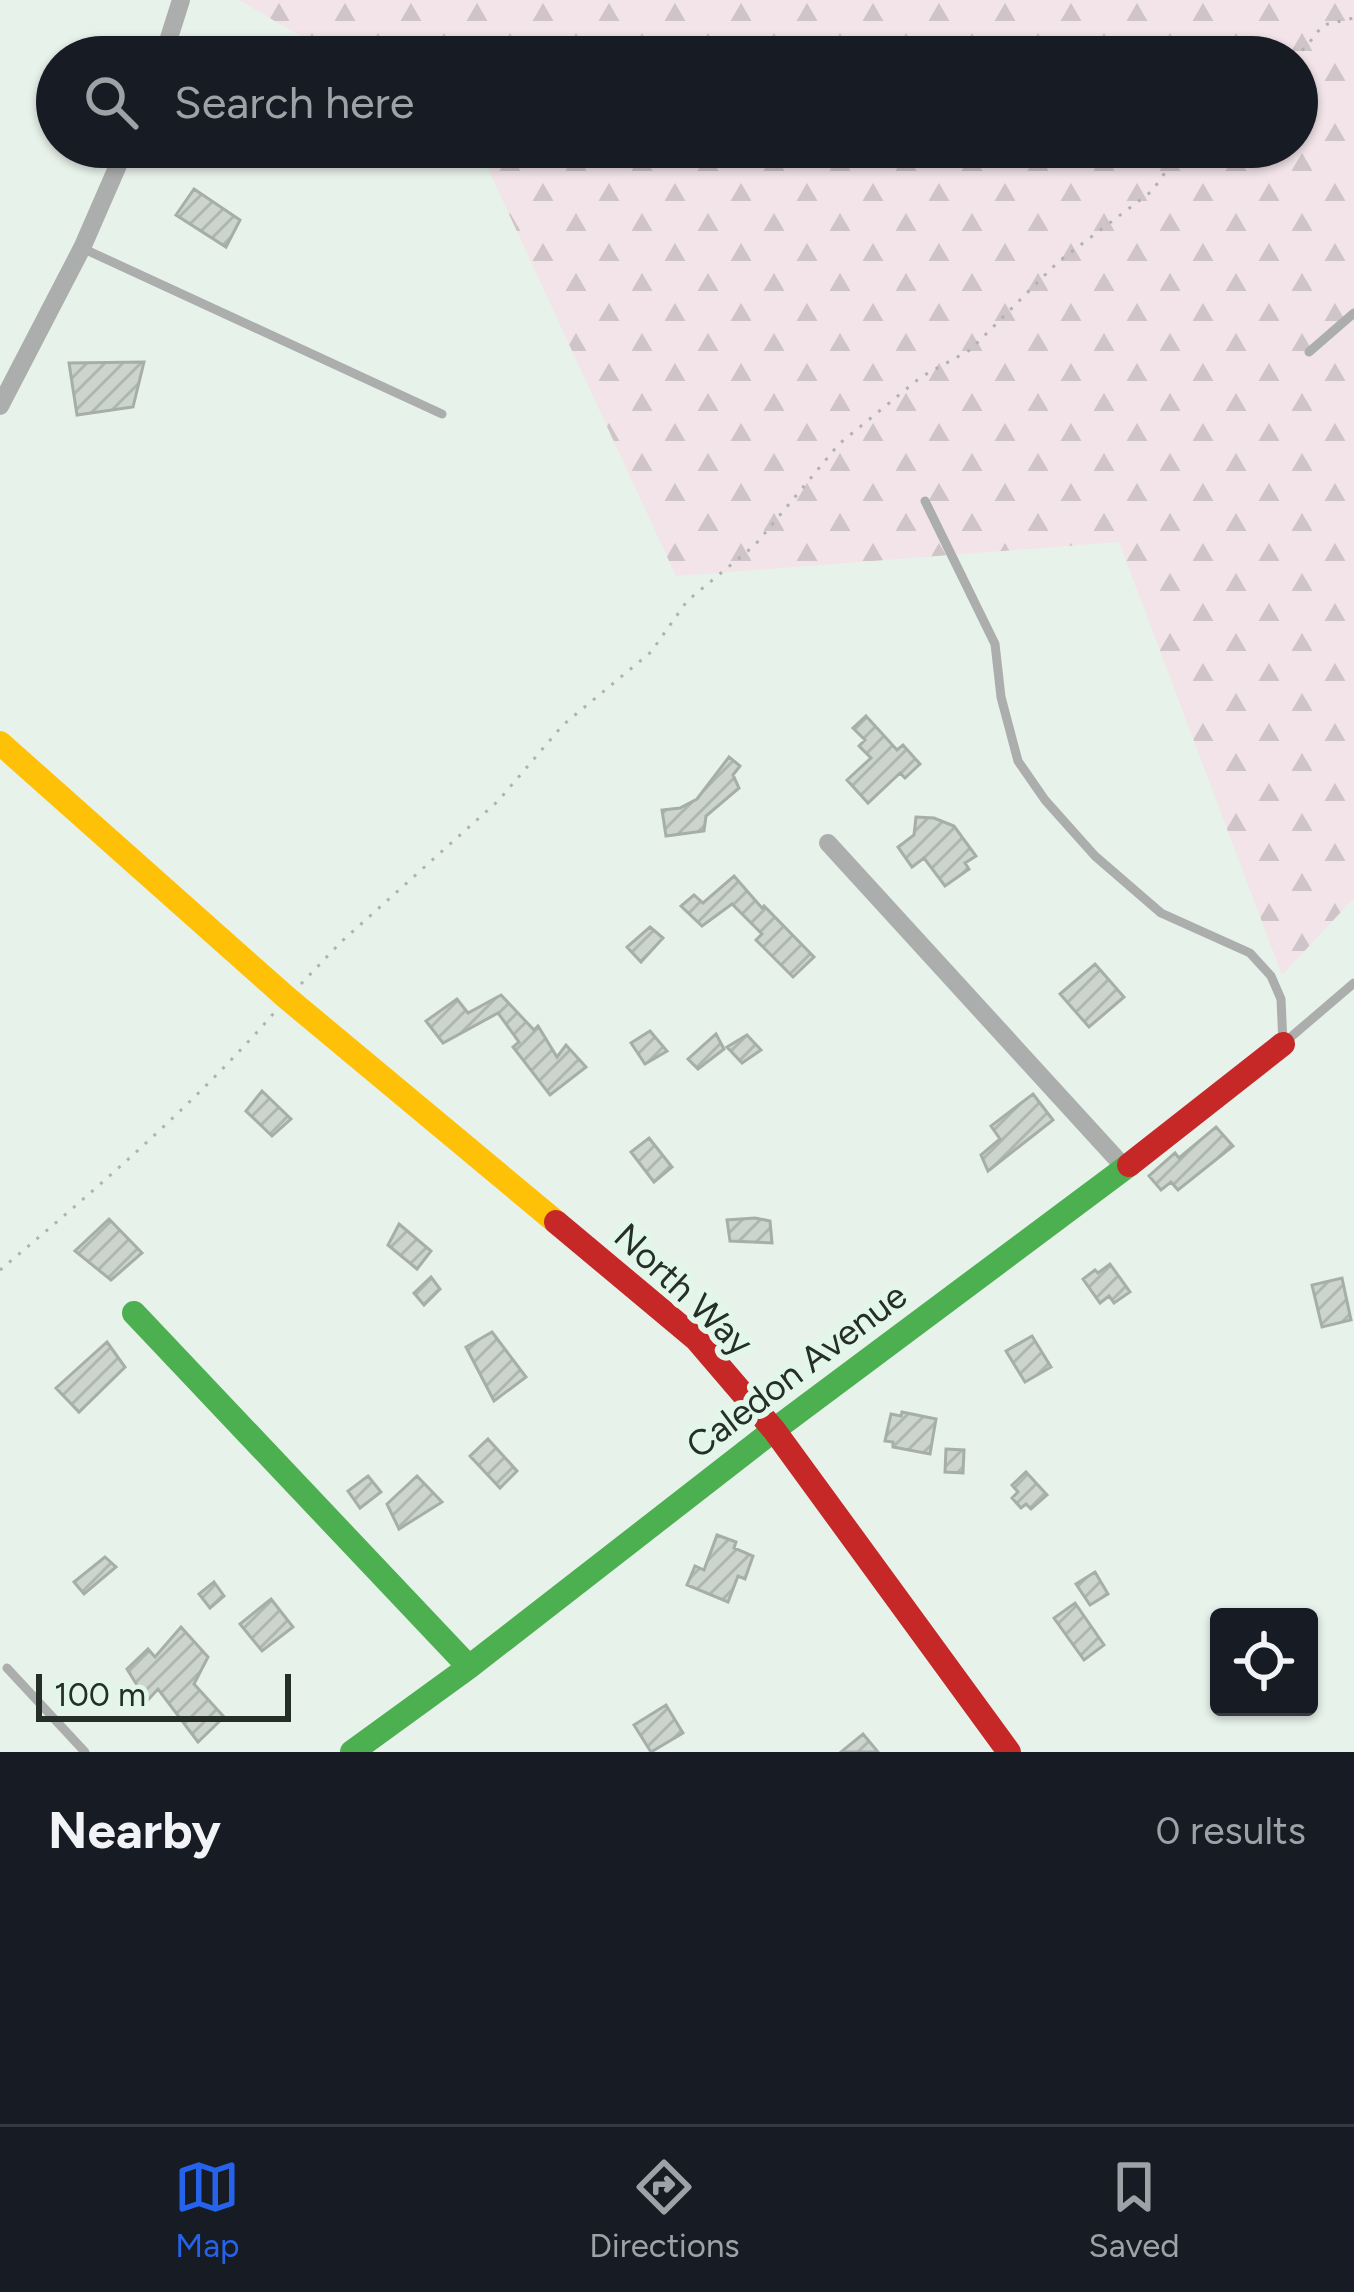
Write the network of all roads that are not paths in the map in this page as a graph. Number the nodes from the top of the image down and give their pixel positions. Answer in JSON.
{"nodes":[{"id":1,"x":181,"y":0,"type":"edge"},
{"id":2,"x":170,"y":36,"type":"edge"},
{"id":3,"x":117,"y":168,"type":"edge"},
{"id":4,"x":82,"y":248,"type":"junction"},
{"id":5,"x":1354,"y":313,"type":"edge"},
{"id":6,"x":1309,"y":352,"type":"dead end"},
{"id":7,"x":0,"y":406,"type":"edge"},
{"id":8,"x":442,"y":414,"type":"dead end"},
{"id":9,"x":925,"y":501,"type":"dead end"},
{"id":10,"x":0,"y":743,"type":"edge"},
{"id":11,"x":828,"y":844,"type":"dead end"},
{"id":12,"x":1354,"y":983,"type":"edge"},
{"id":13,"x":1282,"y":1044,"type":"junction"},
{"id":14,"x":1126,"y":1168,"type":"junction"},
{"id":15,"x":134,"y":1313,"type":"dead end"},
{"id":16,"x":774,"y":1430,"type":"junction"},
{"id":17,"x":469,"y":1667,"type":"junction"},
{"id":18,"x":8,"y":1668,"type":"dead end"},
{"id":19,"x":85,"y":1752,"type":"edge"},
{"id":20,"x":352,"y":1752,"type":"edge"},
{"id":21,"x":1009,"y":1752,"type":"edge"}],
"edges":[{"from":1,"to":2,"type":"street"},
{"from":3,"to":4,"type":"street"},
{"from":4,"to":7,"type":"street"},
{"from":4,"to":8,"type":"lane"},
{"from":5,"to":6,"type":"lane"},
{"from":9,"to":13,"type":"lane"},
{"from":10,"to":16,"type":"street","name":"North Way"},
{"from":11,"to":14,"type":"street"},
{"from":12,"to":13,"type":"lane"},
{"from":13,"to":14,"type":"street","name":"Caledon Avenue"},
{"from":14,"to":16,"type":"street","name":"Caledon Avenue"},
{"from":15,"to":17,"type":"street"},
{"from":16,"to":17,"type":"street","name":"Caledon Avenue"},
{"from":16,"to":21,"type":"street","name":"North Way"},
{"from":17,"to":20,"type":"street","name":"Caledon Avenue"},
{"from":18,"to":19,"type":"lane"}]}
